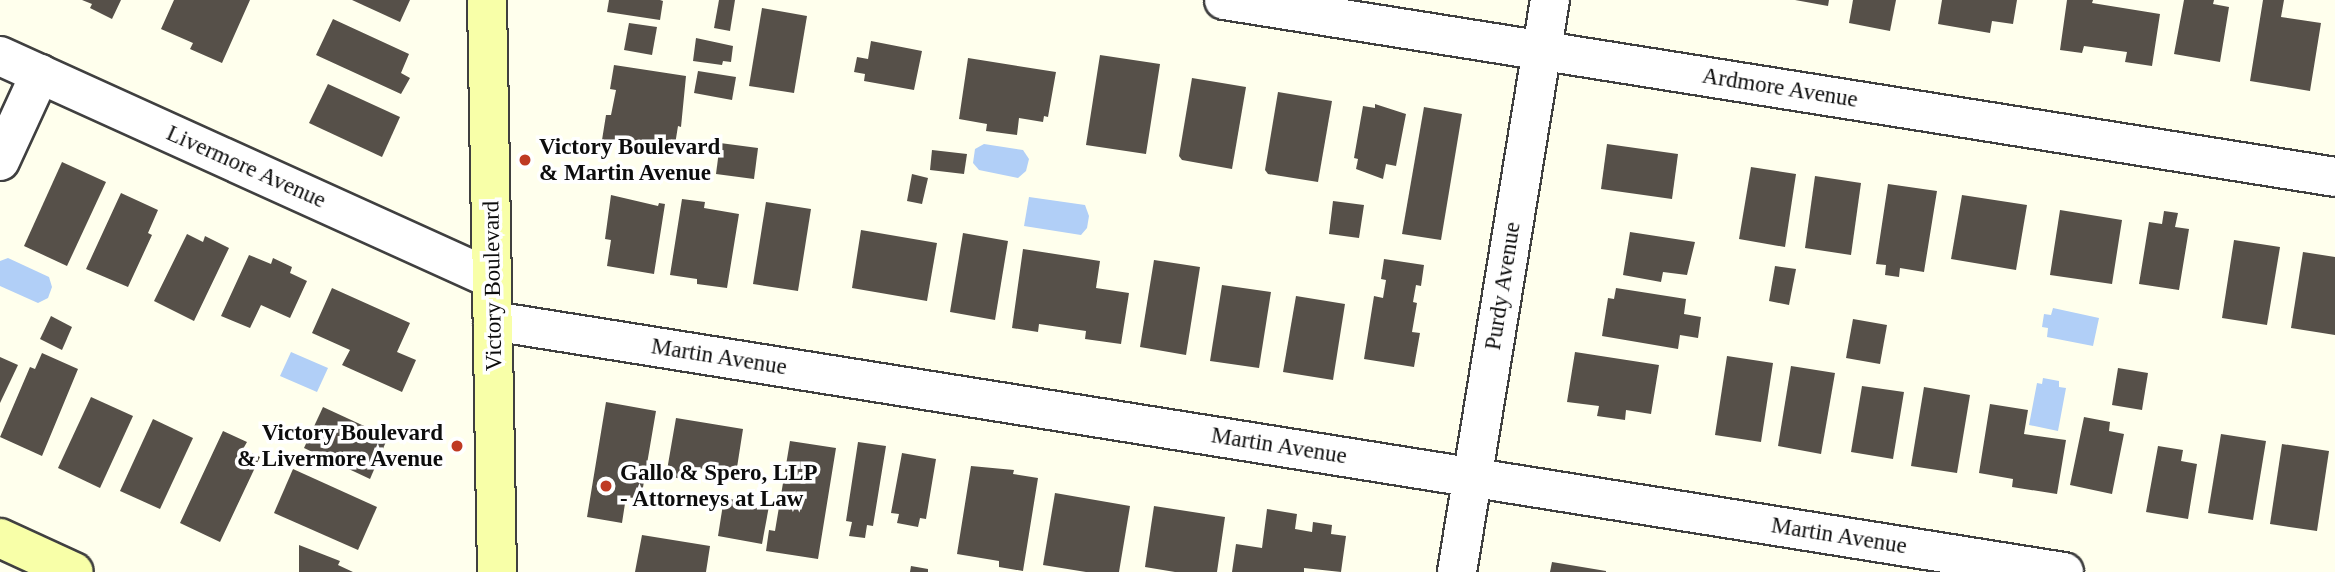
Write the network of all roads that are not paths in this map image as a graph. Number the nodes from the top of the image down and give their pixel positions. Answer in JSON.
{"nodes":[{"id":1,"x":487,"y":0,"type":"edge"},
{"id":2,"x":1224,"y":0,"type":"edge"},
{"id":3,"x":1550,"y":0,"type":"edge"},
{"id":4,"x":1542,"y":50,"type":"junction"},
{"id":5,"x":0,"y":56,"type":"edge"},
{"id":6,"x":40,"y":74,"type":"junction"},
{"id":7,"x":0,"y":161,"type":"edge"},
{"id":8,"x":2335,"y":177,"type":"edge"},
{"id":9,"x":492,"y":279,"type":"junction"},
{"id":10,"x":493,"y":321,"type":"junction"},
{"id":11,"x":1472,"y":477,"type":"junction"},
{"id":12,"x":0,"y":538,"type":"edge"},
{"id":13,"x":74,"y":572,"type":"edge"},
{"id":14,"x":497,"y":572,"type":"edge"},
{"id":15,"x":1457,"y":572,"type":"edge"},
{"id":16,"x":2064,"y":572,"type":"edge"}],
"edges":[{"from":1,"to":9,"type":"main road","name":"Victory Boulevard"},
{"from":2,"to":4,"type":"street","name":"Ardmore Avenue"},
{"from":3,"to":4,"type":"street","name":"Purdy Avenue"},
{"from":4,"to":8,"type":"street","name":"Ardmore Avenue"},
{"from":4,"to":11,"type":"street","name":"Purdy Avenue"},
{"from":5,"to":6,"type":"street","name":"Livermore Avenue"},
{"from":6,"to":7,"type":"street"},
{"from":6,"to":9,"type":"street","name":"Livermore Avenue"},
{"from":9,"to":10,"type":"main road","name":"Victory Boulevard"},
{"from":10,"to":11,"type":"street","name":"Martin Avenue"},
{"from":10,"to":14,"type":"main road","name":"Victory Boulevard"},
{"from":11,"to":15,"type":"street","name":"Purdy Avenue"},
{"from":11,"to":16,"type":"street","name":"Martin Avenue"},
{"from":12,"to":13,"type":"main road"}]}
